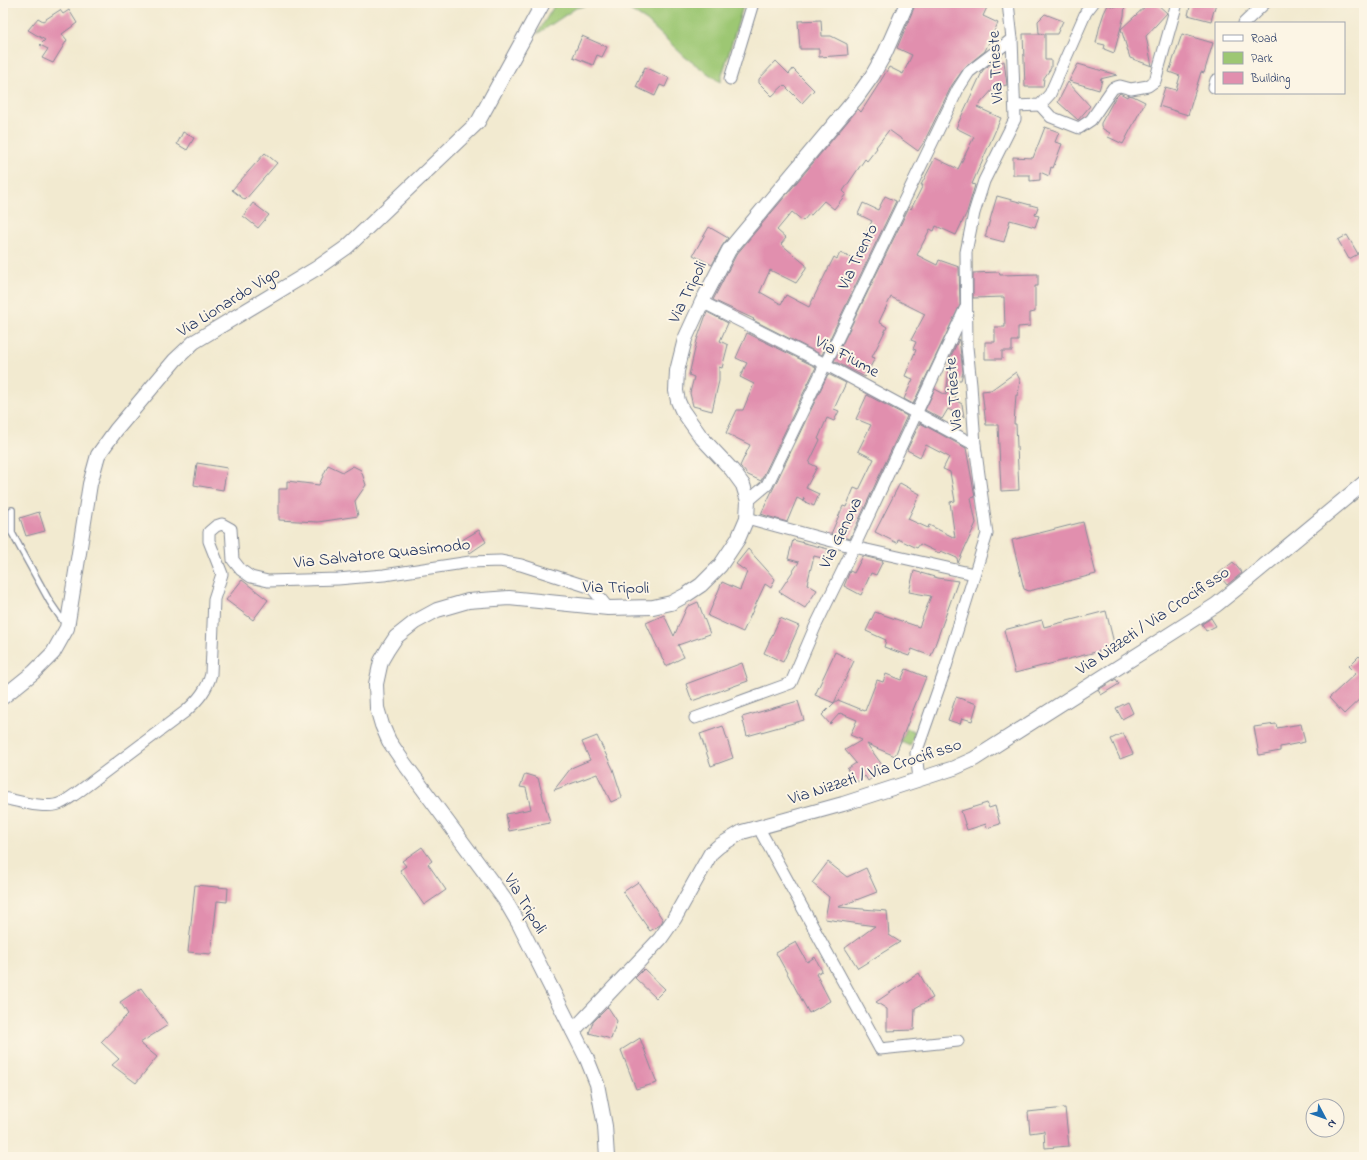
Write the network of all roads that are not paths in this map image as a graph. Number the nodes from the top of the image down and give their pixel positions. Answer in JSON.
{"nodes":[{"id":1,"x":544,"y":3,"type":"edge"},
{"id":2,"x":753,"y":3,"type":"edge"},
{"id":3,"x":907,"y":3,"type":"edge"},
{"id":4,"x":1008,"y":3,"type":"edge"},
{"id":5,"x":1093,"y":3,"type":"edge"},
{"id":6,"x":1177,"y":3,"type":"edge"},
{"id":7,"x":1265,"y":3,"type":"edge"},
{"id":8,"x":1245,"y":22,"type":"edge"},
{"id":9,"x":1012,"y":39,"type":"junction"},
{"id":10,"x":730,"y":79,"type":"dead end"},
{"id":11,"x":1040,"y":105,"type":"junction"},
{"id":12,"x":1015,"y":106,"type":"junction"},
{"id":13,"x":702,"y":302,"type":"junction"},
{"id":14,"x":966,"y":306,"type":"junction"},
{"id":15,"x":825,"y":364,"type":"junction"},
{"id":16,"x":916,"y":413,"type":"junction"},
{"id":17,"x":975,"y":445,"type":"junction"},
{"id":18,"x":1364,"y":483,"type":"edge"},
{"id":19,"x":748,"y":501,"type":"junction"},
{"id":20,"x":12,"y":510,"type":"dead end"},
{"id":21,"x":747,"y":518,"type":"junction"},
{"id":22,"x":854,"y":547,"type":"junction"},
{"id":23,"x":974,"y":574,"type":"junction"},
{"id":24,"x":608,"y":608,"type":"junction"},
{"id":25,"x":67,"y":628,"type":"junction"},
{"id":26,"x":3,"y":697,"type":"edge"},
{"id":27,"x":695,"y":718,"type":"dead end"},
{"id":28,"x":919,"y":779,"type":"junction"},
{"id":29,"x":3,"y":798,"type":"edge"},
{"id":30,"x":760,"y":826,"type":"junction"},
{"id":31,"x":573,"y":1031,"type":"junction"},
{"id":32,"x":958,"y":1041,"type":"dead end"},
{"id":33,"x":605,"y":1154,"type":"edge"}],
"edges":[{"from":1,"to":25,"type":"street","name":"Via Lionardo Vigo"},
{"from":2,"to":10,"type":"street"},
{"from":3,"to":13,"type":"street","name":"Via Tripoli"},
{"from":4,"to":9,"type":"street","name":"Via Trieste"},
{"from":5,"to":11,"type":"street"},
{"from":6,"to":11,"type":"street"},
{"from":7,"to":8,"type":"street"},
{"from":9,"to":12,"type":"street","name":"Via Trieste"},
{"from":9,"to":15,"type":"street","name":"Via Trento"},
{"from":11,"to":12,"type":"street"},
{"from":12,"to":14,"type":"street","name":"Via Trieste"},
{"from":13,"to":15,"type":"street","name":"Via Fiume"},
{"from":13,"to":19,"type":"street","name":"Via Tripoli"},
{"from":14,"to":16,"type":"street","name":"Via Genova"},
{"from":14,"to":17,"type":"street","name":"Via Trieste"},
{"from":15,"to":16,"type":"street","name":"Via Fiume"},
{"from":15,"to":19,"type":"street","name":"Via Trento"},
{"from":16,"to":17,"type":"street","name":"Via Fiume"},
{"from":16,"to":22,"type":"street","name":"Via Genova"},
{"from":17,"to":23,"type":"street","name":"Via Trieste"},
{"from":18,"to":28,"type":"street","name":"Via Nizzeti / Via Crocifisso"},
{"from":19,"to":21,"type":"street","name":"Via Tripoli"},
{"from":20,"to":25,"type":"lane"},
{"from":21,"to":22,"type":"street"},
{"from":21,"to":24,"type":"street","name":"Via Tripoli"},
{"from":22,"to":23,"type":"street"},
{"from":22,"to":27,"type":"street","name":"Via Genova"},
{"from":23,"to":28,"type":"street","name":"Via Trieste"},
{"from":24,"to":29,"type":"street","name":"Via Salvatore Quasimodo"},
{"from":24,"to":31,"type":"street","name":"Via Tripoli"},
{"from":25,"to":26,"type":"street","name":"Via Lionardo Vigo"},
{"from":28,"to":30,"type":"street","name":"Via Nizzeti / Via Crocifisso"},
{"from":30,"to":31,"type":"street","name":"Via Nizzeti / Via Crocifisso"},
{"from":30,"to":32,"type":"street"},
{"from":31,"to":33,"type":"street","name":"Via Tripoli"}]}
